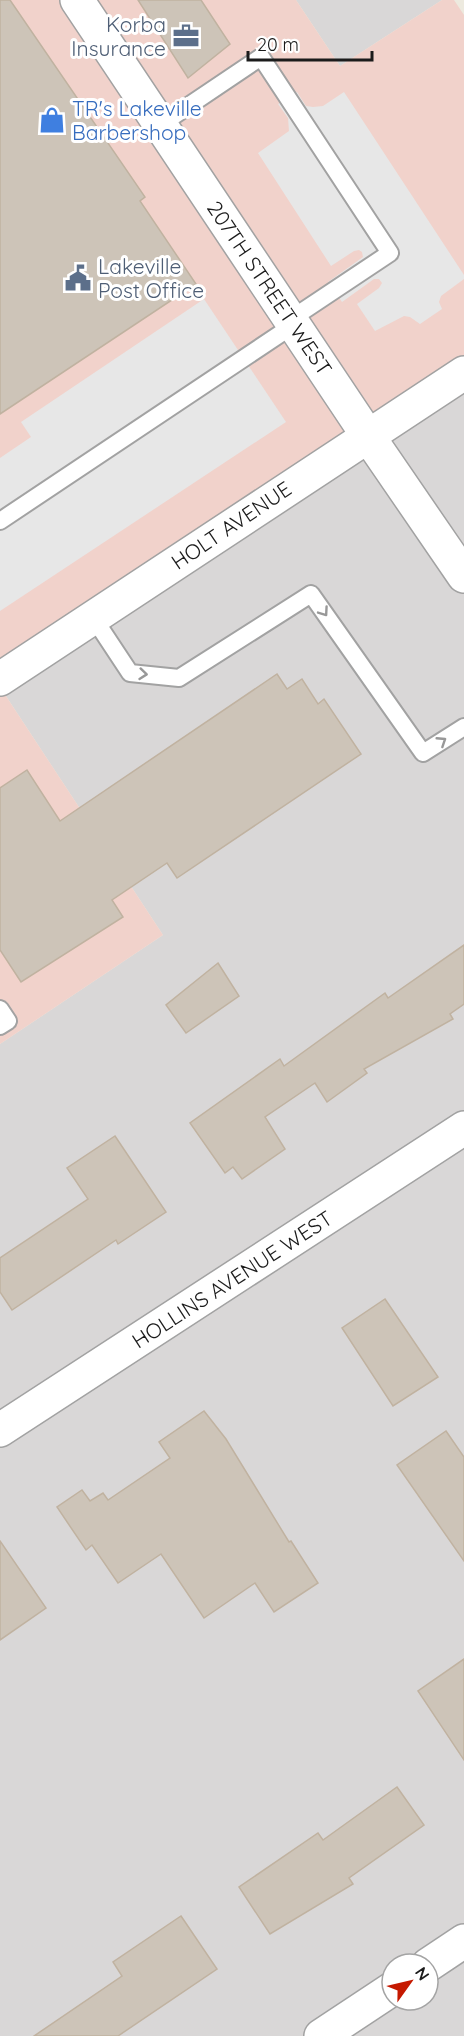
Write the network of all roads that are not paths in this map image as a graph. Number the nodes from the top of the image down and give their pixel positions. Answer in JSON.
{"nodes":[{"id":1,"x":77,"y":0,"type":"edge"},
{"id":2,"x":160,"y":124,"type":"junction"},
{"id":3,"x":293,"y":321,"type":"junction"},
{"id":4,"x":464,"y":373,"type":"edge"},
{"id":5,"x":368,"y":436,"type":"junction"},
{"id":6,"x":0,"y":521,"type":"edge"},
{"id":7,"x":464,"y":576,"type":"edge"},
{"id":8,"x":93,"y":617,"type":"junction"},
{"id":9,"x":0,"y":680,"type":"edge"},
{"id":10,"x":464,"y":727,"type":"edge"},
{"id":11,"x":0,"y":1009,"type":"edge"},
{"id":12,"x":0,"y":1026,"type":"edge"},
{"id":13,"x":464,"y":1128,"type":"edge"},
{"id":14,"x":0,"y":1430,"type":"edge"},
{"id":15,"x":464,"y":1941,"type":"edge"},
{"id":16,"x":440,"y":1957,"type":"edge"},
{"id":17,"x":380,"y":1997,"type":"edge"},
{"id":18,"x":321,"y":2036,"type":"edge"}],
"edges":[{"from":1,"to":2,"type":"street","name":"207TH STREET WEST"},
{"from":2,"to":3,"type":"street","name":"207TH STREET WEST"},
{"from":2,"to":3,"type":"lane"},
{"from":3,"to":5,"type":"street","name":"207TH STREET WEST"},
{"from":3,"to":6,"type":"lane"},
{"from":4,"to":5,"type":"street","name":"HOLT AVENUE"},
{"from":5,"to":7,"type":"street","name":"207TH STREET WEST"},
{"from":5,"to":8,"type":"street","name":"HOLT AVENUE"},
{"from":8,"to":9,"type":"street","name":"HOLT AVENUE"},
{"from":8,"to":10,"type":"lane","one_way":true},
{"from":11,"to":12,"type":"lane"},
{"from":13,"to":14,"type":"street","name":"HOLLINS AVENUE WEST"},
{"from":15,"to":16,"type":"street"},
{"from":17,"to":18,"type":"street"}]}
